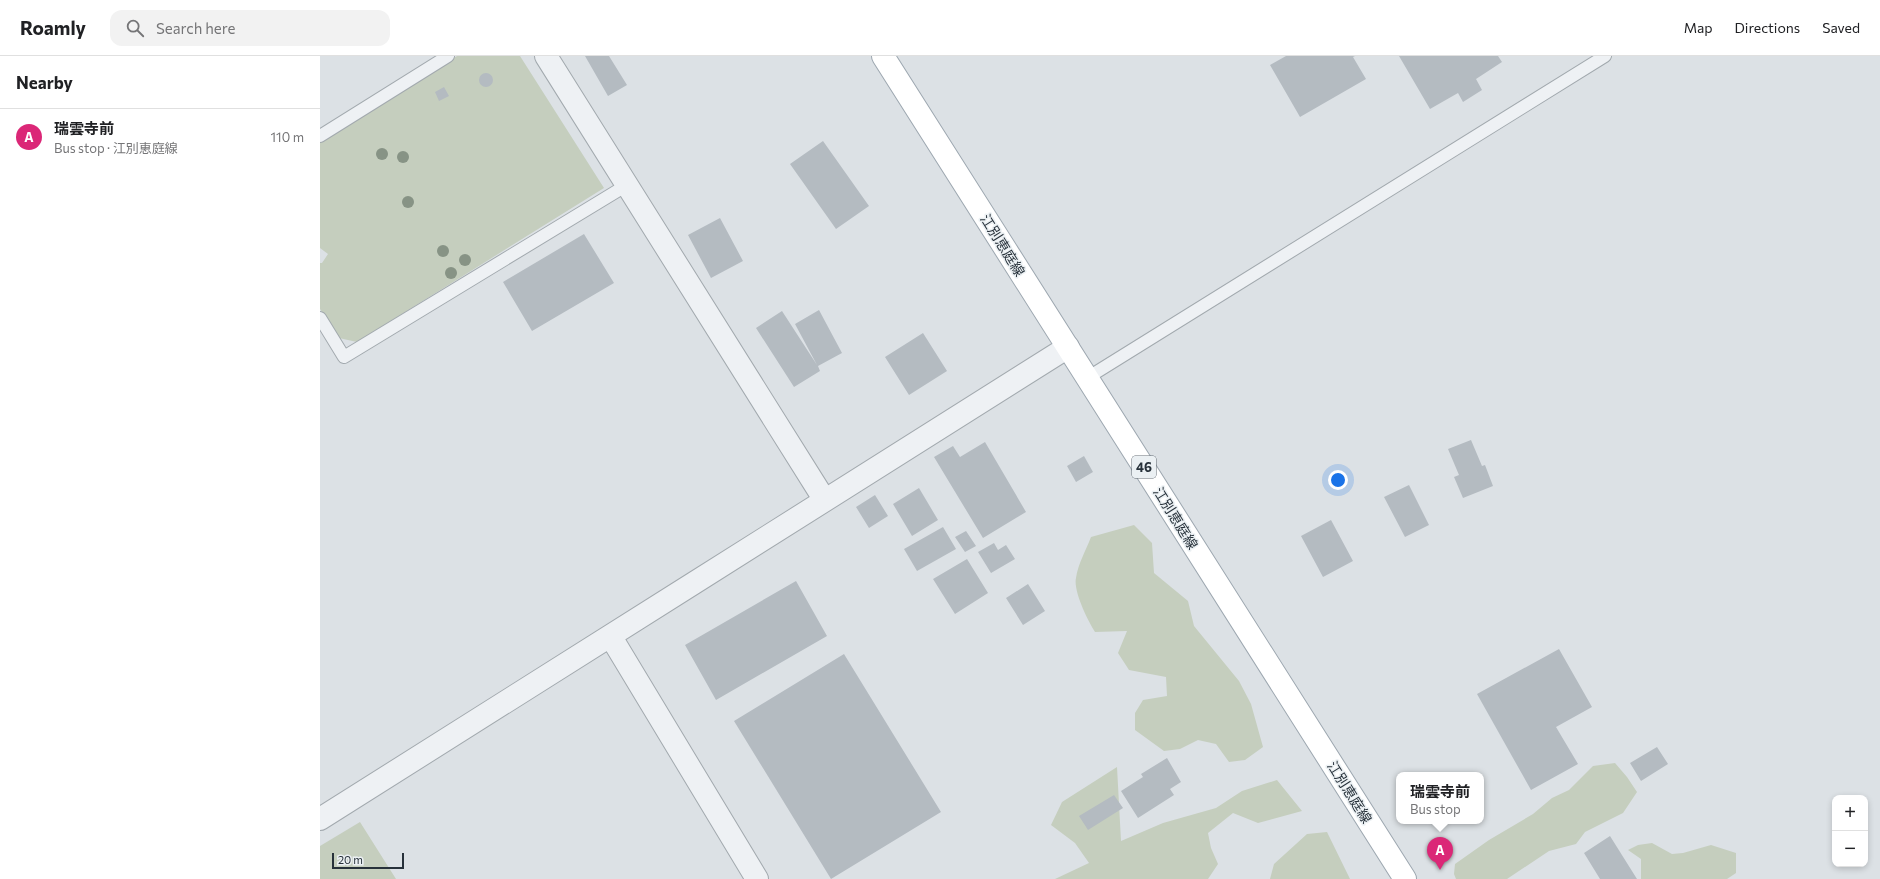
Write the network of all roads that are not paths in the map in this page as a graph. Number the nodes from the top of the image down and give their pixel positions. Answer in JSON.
{"nodes":[{"id":1,"x":448,"y":56,"type":"edge"},
{"id":2,"x":546,"y":56,"type":"edge"},
{"id":3,"x":883,"y":56,"type":"edge"},
{"id":4,"x":1606,"y":56,"type":"edge"},
{"id":5,"x":320,"y":136,"type":"edge"},
{"id":6,"x":627,"y":185,"type":"junction"},
{"id":7,"x":320,"y":318,"type":"edge"},
{"id":8,"x":1068,"y":347,"type":"junction"},
{"id":9,"x":1088,"y":378,"type":"junction"},
{"id":10,"x":824,"y":500,"type":"junction"},
{"id":11,"x":611,"y":637,"type":"junction"},
{"id":12,"x":320,"y":819,"type":"edge"},
{"id":13,"x":757,"y":879,"type":"edge"},
{"id":14,"x":1405,"y":879,"type":"edge"}],
"edges":[{"from":1,"to":5,"type":"lane"},
{"from":2,"to":6,"type":"street"},
{"from":3,"to":8,"type":"main road","name":"江別恵庭線","number":"46"},
{"from":4,"to":9,"type":"lane"},
{"from":6,"to":7,"type":"lane"},
{"from":6,"to":10,"type":"street"},
{"from":8,"to":9,"type":"main road","name":"江別恵庭線","number":"46"},
{"from":8,"to":10,"type":"street"},
{"from":9,"to":14,"type":"main road","name":"江別恵庭線","number":"46"},
{"from":10,"to":11,"type":"street"},
{"from":11,"to":12,"type":"street"},
{"from":11,"to":13,"type":"street"}]}
